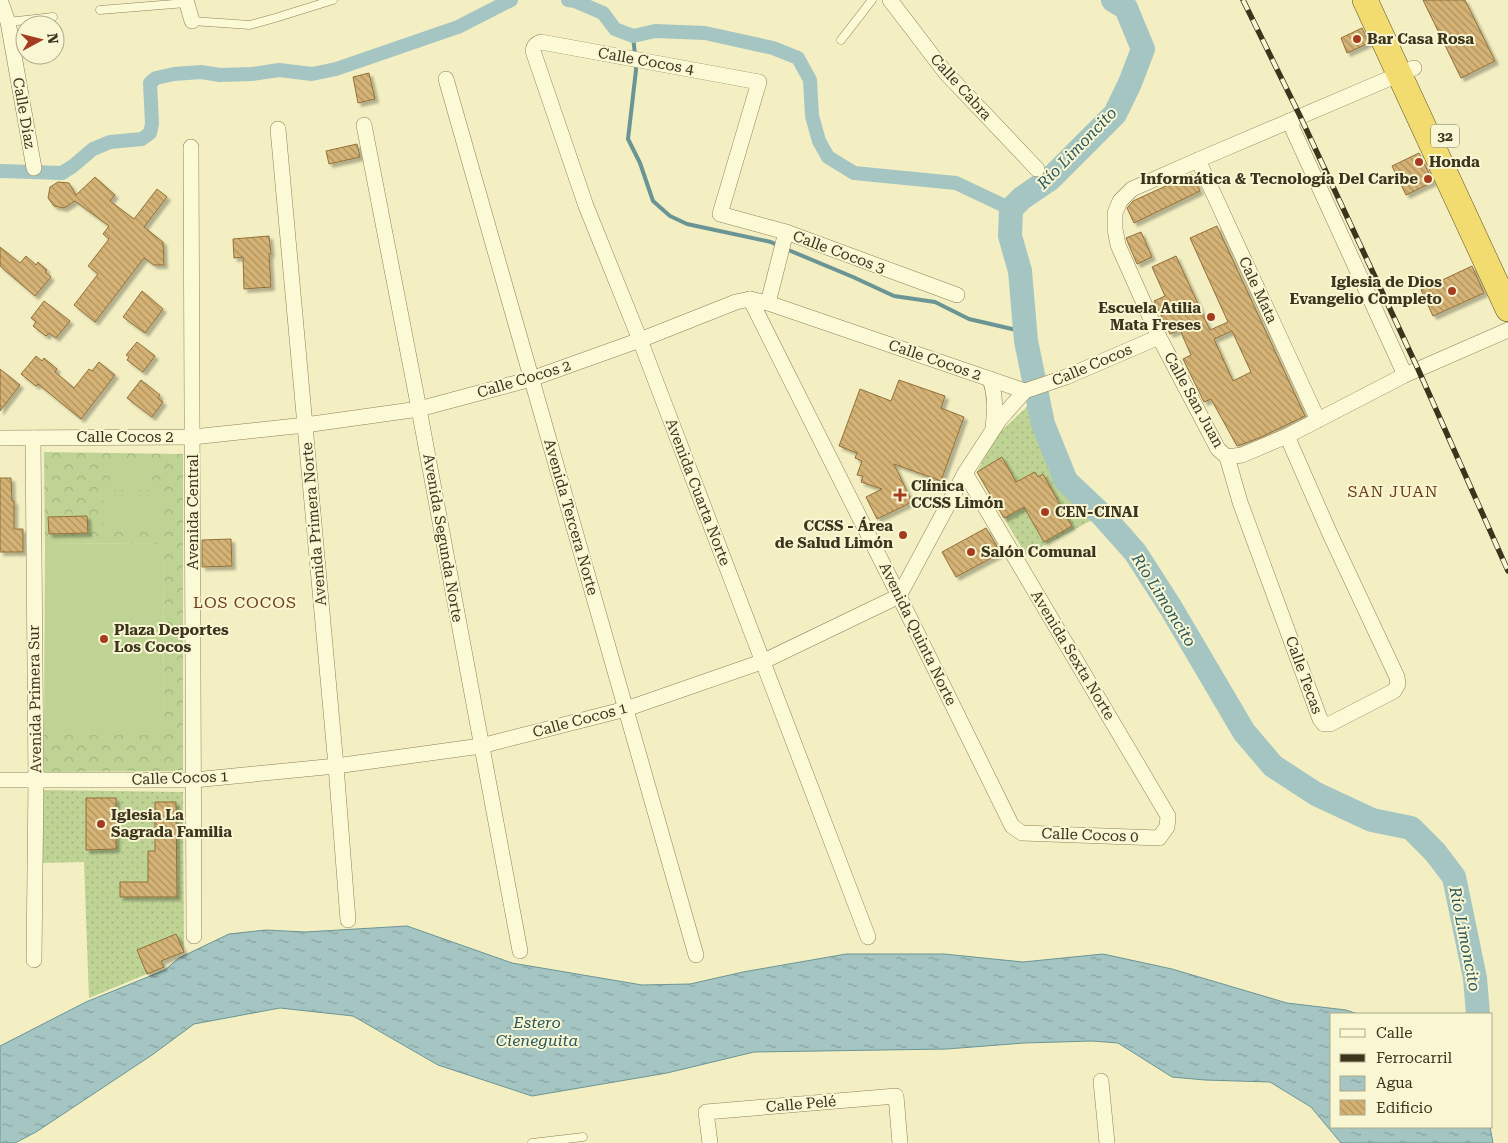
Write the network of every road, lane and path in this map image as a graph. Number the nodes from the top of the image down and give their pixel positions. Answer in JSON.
{"nodes":[{"id":1,"x":0,"y":0,"type":"edge"},
{"id":2,"x":333,"y":0,"type":"edge"},
{"id":3,"x":872,"y":0,"type":"edge"},
{"id":4,"x":890,"y":0,"type":"edge"},
{"id":5,"x":1365,"y":0,"type":"edge"},
{"id":6,"x":1384,"y":0,"type":"edge"},
{"id":7,"x":186,"y":1,"type":"edge"},
{"id":8,"x":100,"y":10,"type":"dead end"},
{"id":9,"x":15,"y":21,"type":"edge"},
{"id":10,"x":192,"y":21,"type":"joint"},
{"id":11,"x":8,"y":22,"type":"junction"},
{"id":12,"x":841,"y":40,"type":"dead end"},
{"id":13,"x":534,"y":46,"type":"joint"},
{"id":14,"x":1406,"y":71,"type":"junction"},
{"id":15,"x":446,"y":79,"type":"dead end"},
{"id":16,"x":1289,"y":120,"type":"junction"},
{"id":17,"x":364,"y":125,"type":"dead end"},
{"id":18,"x":278,"y":129,"type":"dead end"},
{"id":19,"x":191,"y":148,"type":"dead end"},
{"id":20,"x":1198,"y":160,"type":"junction"},
{"id":21,"x":34,"y":168,"type":"dead end"},
{"id":22,"x":1037,"y":169,"type":"dead end"},
{"id":23,"x":720,"y":214,"type":"joint"},
{"id":24,"x":786,"y":232,"type":"junction"},
{"id":25,"x":1508,"y":271,"type":"edge"},
{"id":26,"x":957,"y":295,"type":"dead end"},
{"id":27,"x":750,"y":299,"type":"junction"},
{"id":28,"x":768,"y":303,"type":"junction"},
{"id":29,"x":1508,"y":309,"type":"edge"},
{"id":30,"x":1508,"y":330,"type":"edge"},
{"id":31,"x":1159,"y":336,"type":"junction"},
{"id":32,"x":640,"y":340,"type":"junction"},
{"id":33,"x":1406,"y":375,"type":"junction"},
{"id":34,"x":990,"y":378,"type":"junction"},
{"id":35,"x":531,"y":379,"type":"junction"},
{"id":36,"x":1025,"y":391,"type":"junction"},
{"id":37,"x":419,"y":409,"type":"junction"},
{"id":38,"x":1318,"y":420,"type":"junction"},
{"id":39,"x":306,"y":425,"type":"junction"},
{"id":40,"x":993,"y":430,"type":"junction"},
{"id":41,"x":1286,"y":436,"type":"junction"},
{"id":42,"x":193,"y":437,"type":"junction"},
{"id":43,"x":0,"y":438,"type":"edge"},
{"id":44,"x":33,"y":438,"type":"junction"},
{"id":45,"x":1227,"y":457,"type":"junction"},
{"id":46,"x":965,"y":473,"type":"junction"},
{"id":47,"x":899,"y":596,"type":"junction"},
{"id":48,"x":764,"y":661,"type":"junction"},
{"id":49,"x":626,"y":709,"type":"junction"},
{"id":50,"x":481,"y":746,"type":"junction"},
{"id":51,"x":336,"y":766,"type":"junction"},
{"id":52,"x":0,"y":780,"type":"edge"},
{"id":53,"x":36,"y":780,"type":"junction"},
{"id":54,"x":194,"y":780,"type":"junction"},
{"id":55,"x":1022,"y":833,"type":"joint"},
{"id":56,"x":1159,"y":838,"type":"joint"},
{"id":57,"x":348,"y":920,"type":"dead end"},
{"id":58,"x":194,"y":936,"type":"dead end"},
{"id":59,"x":868,"y":937,"type":"dead end"},
{"id":60,"x":520,"y":951,"type":"dead end"},
{"id":61,"x":696,"y":955,"type":"dead end"},
{"id":62,"x":34,"y":960,"type":"dead end"},
{"id":63,"x":1102,"y":1080,"type":"dead end"},
{"id":64,"x":583,"y":1137,"type":"dead end"},
{"id":65,"x":532,"y":1143,"type":"edge"},
{"id":66,"x":710,"y":1143,"type":"edge"},
{"id":67,"x":900,"y":1143,"type":"edge"},
{"id":68,"x":1107,"y":1143,"type":"edge"}],
"edges":[{"from":1,"to":11,"type":"street","name":"Calle Díaz"},
{"from":2,"to":10,"type":"lane"},
{"from":3,"to":12,"type":"lane"},
{"from":4,"to":22,"type":"street","name":"Calle Cabra"},
{"from":5,"to":14,"type":"highway","number":"32"},
{"from":6,"to":14,"type":"highway","number":"32"},
{"from":7,"to":8,"type":"lane"},
{"from":7,"to":10,"type":"street"},
{"from":9,"to":11,"type":"lane"},
{"from":11,"to":21,"type":"street","name":"Calle Díaz"},
{"from":13,"to":23,"type":"street","name":"Calle Cocos 4"},
{"from":13,"to":32,"type":"street","name":"Avenida Cuarta Norte"},
{"from":14,"to":16,"type":"street","name":"Calle San Juan"},
{"from":14,"to":25,"type":"highway","number":"32"},
{"from":14,"to":29,"type":"highway","number":"32"},
{"from":15,"to":35,"type":"street","name":"Avenida Tercera Norte"},
{"from":16,"to":20,"type":"street","name":"Calle San Juan"},
{"from":16,"to":33,"type":"street"},
{"from":17,"to":37,"type":"street","name":"Avenida Segunda Norte"},
{"from":18,"to":39,"type":"street","name":"Avenida Primera Norte"},
{"from":19,"to":42,"type":"street","name":"Avenida Central"},
{"from":20,"to":31,"type":"street","name":"Calle San Juan"},
{"from":20,"to":38,"type":"street","name":"Cale Mata"},
{"from":23,"to":24,"type":"street","name":"Calle Cocos 3"},
{"from":24,"to":26,"type":"street","name":"Calle Cocos 3"},
{"from":24,"to":28,"type":"street"},
{"from":27,"to":28,"type":"street","name":"Calle Cocos 2"},
{"from":27,"to":32,"type":"street","name":"Calle Cocos 2"},
{"from":27,"to":47,"type":"street","name":"Avenida Quinta Norte"},
{"from":28,"to":34,"type":"street","name":"Calle Cocos 2"},
{"from":30,"to":33,"type":"street","name":"Calle San Juan"},
{"from":31,"to":36,"type":"street","name":"Calle Cocos"},
{"from":31,"to":45,"type":"street","name":"Calle San Juan"},
{"from":32,"to":35,"type":"street","name":"Calle Cocos 2"},
{"from":32,"to":48,"type":"street","name":"Avenida Cuarta Norte"},
{"from":33,"to":38,"type":"street","name":"Calle San Juan"},
{"from":34,"to":36,"type":"street","name":"Calle Cocos 2"},
{"from":34,"to":40,"type":"street"},
{"from":35,"to":37,"type":"street","name":"Calle Cocos 2"},
{"from":35,"to":49,"type":"street","name":"Avenida Tercera Norte"},
{"from":36,"to":40,"type":"street"},
{"from":37,"to":39,"type":"street","name":"Calle Cocos 2"},
{"from":37,"to":50,"type":"street","name":"Avenida Segunda Norte"},
{"from":38,"to":41,"type":"street","name":"Calle San Juan"},
{"from":39,"to":42,"type":"street","name":"Calle Cocos 2"},
{"from":39,"to":51,"type":"street","name":"Avenida Primera Norte"},
{"from":40,"to":46,"type":"street"},
{"from":41,"to":45,"type":"street","name":"Calle San Juan"},
{"from":41,"to":45,"type":"street","name":"Calle Tecas"},
{"from":42,"to":44,"type":"street","name":"Calle Cocos 2"},
{"from":42,"to":54,"type":"street","name":"Avenida Central"},
{"from":43,"to":44,"type":"street","name":"Calle Cocos 2"},
{"from":44,"to":53,"type":"street","name":"Avenida Primera Sur"},
{"from":46,"to":47,"type":"street"},
{"from":46,"to":56,"type":"street","name":"Avenida Sexta Norte"},
{"from":47,"to":48,"type":"street","name":"Calle Cocos 1"},
{"from":47,"to":55,"type":"street","name":"Avenida Quinta Norte"},
{"from":48,"to":49,"type":"street","name":"Calle Cocos 1"},
{"from":48,"to":59,"type":"street","name":"Avenida Cuarta Norte"},
{"from":49,"to":50,"type":"street","name":"Calle Cocos 1"},
{"from":49,"to":61,"type":"street","name":"Avenida Tercera Norte"},
{"from":50,"to":51,"type":"street","name":"Calle Cocos 1"},
{"from":50,"to":60,"type":"street","name":"Avenida Segunda Norte"},
{"from":51,"to":54,"type":"street","name":"Calle Cocos 1"},
{"from":51,"to":57,"type":"street","name":"Avenida Primera Norte"},
{"from":52,"to":53,"type":"street","name":"Calle Cocos 1"},
{"from":53,"to":54,"type":"street","name":"Calle Cocos 1"},
{"from":53,"to":62,"type":"street","name":"Avenida Primera Sur"},
{"from":54,"to":58,"type":"street","name":"Avenida Central"},
{"from":55,"to":56,"type":"street","name":"Calle Cocos 0"},
{"from":63,"to":68,"type":"street"},
{"from":64,"to":65,"type":"lane"},
{"from":66,"to":67,"type":"street","name":"Calle Pelé"}]}
